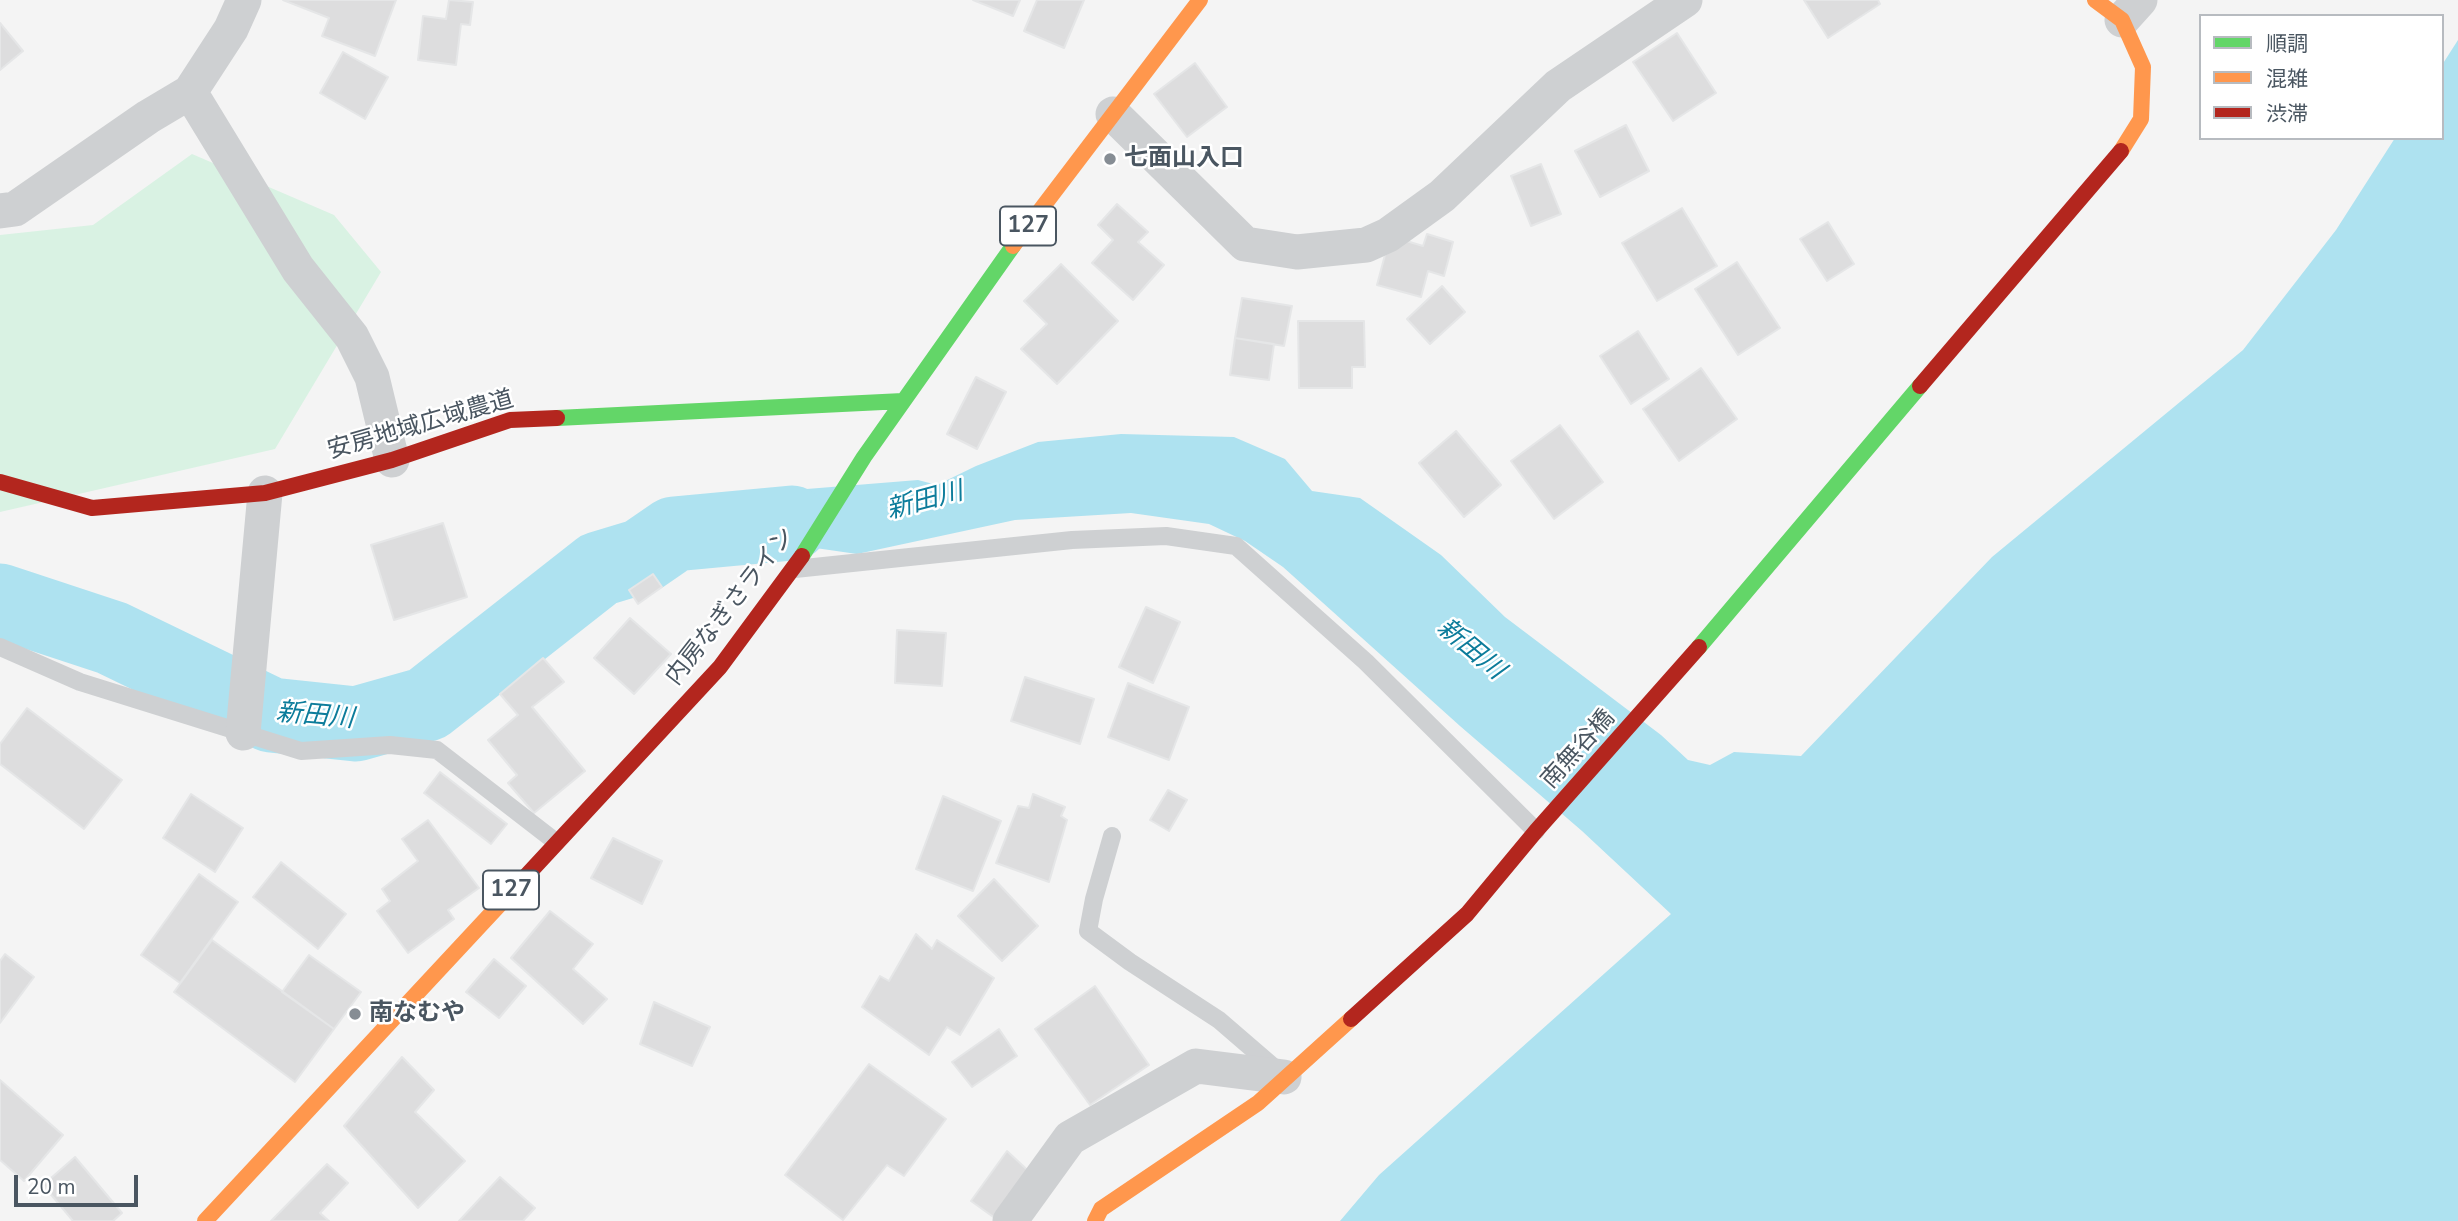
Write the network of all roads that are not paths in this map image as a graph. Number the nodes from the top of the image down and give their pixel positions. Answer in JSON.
{"nodes":[{"id":1,"x":244,"y":0,"type":"edge"},
{"id":2,"x":1200,"y":0,"type":"edge"},
{"id":3,"x":1685,"y":0,"type":"edge"},
{"id":4,"x":2119,"y":7,"type":"edge"},
{"id":5,"x":190,"y":92,"type":"junction"},
{"id":6,"x":1113,"y":114,"type":"junction"},
{"id":7,"x":0,"y":211,"type":"edge"},
{"id":8,"x":903,"y":401,"type":"junction"},
{"id":9,"x":391,"y":460,"type":"junction"},
{"id":10,"x":0,"y":482,"type":"edge"},
{"id":11,"x":265,"y":493,"type":"junction"},
{"id":12,"x":791,"y":569,"type":"junction"},
{"id":13,"x":0,"y":648,"type":"edge"},
{"id":14,"x":243,"y":733,"type":"junction"},
{"id":15,"x":1542,"y":825,"type":"junction"},
{"id":16,"x":1112,"y":836,"type":"dead end"},
{"id":17,"x":556,"y":842,"type":"junction"},
{"id":18,"x":1284,"y":1077,"type":"junction"},
{"id":19,"x":205,"y":1221,"type":"edge"},
{"id":20,"x":1010,"y":1221,"type":"edge"},
{"id":21,"x":1095,"y":1221,"type":"edge"}],
"edges":[{"from":1,"to":5,"type":"street"},
{"from":2,"to":6,"type":"main road","name":"内房なぎさライン","number":"127"},
{"from":3,"to":6,"type":"street"},
{"from":4,"to":15,"type":"main road","name":"南無谷橋"},
{"from":5,"to":7,"type":"street"},
{"from":5,"to":9,"type":"street"},
{"from":6,"to":8,"type":"main road","name":"内房なぎさライン","number":"127"},
{"from":8,"to":9,"type":"main road","name":"安房地域広域農道"},
{"from":8,"to":12,"type":"main road","name":"内房なぎさライン","number":"127"},
{"from":9,"to":11,"type":"main road","name":"安房地域広域農道"},
{"from":10,"to":11,"type":"main road","name":"安房地域広域農道"},
{"from":11,"to":14,"type":"street"},
{"from":12,"to":15,"type":"lane"},
{"from":12,"to":17,"type":"main road","name":"内房なぎさライン","number":"127"},
{"from":13,"to":14,"type":"lane"},
{"from":14,"to":17,"type":"lane"},
{"from":15,"to":18,"type":"main road","name":"南無谷橋"},
{"from":16,"to":18,"type":"lane"},
{"from":17,"to":19,"type":"main road","name":"内房なぎさライン","number":"127"},
{"from":18,"to":20,"type":"street"},
{"from":18,"to":21,"type":"main road","name":"南無谷橋"}]}
